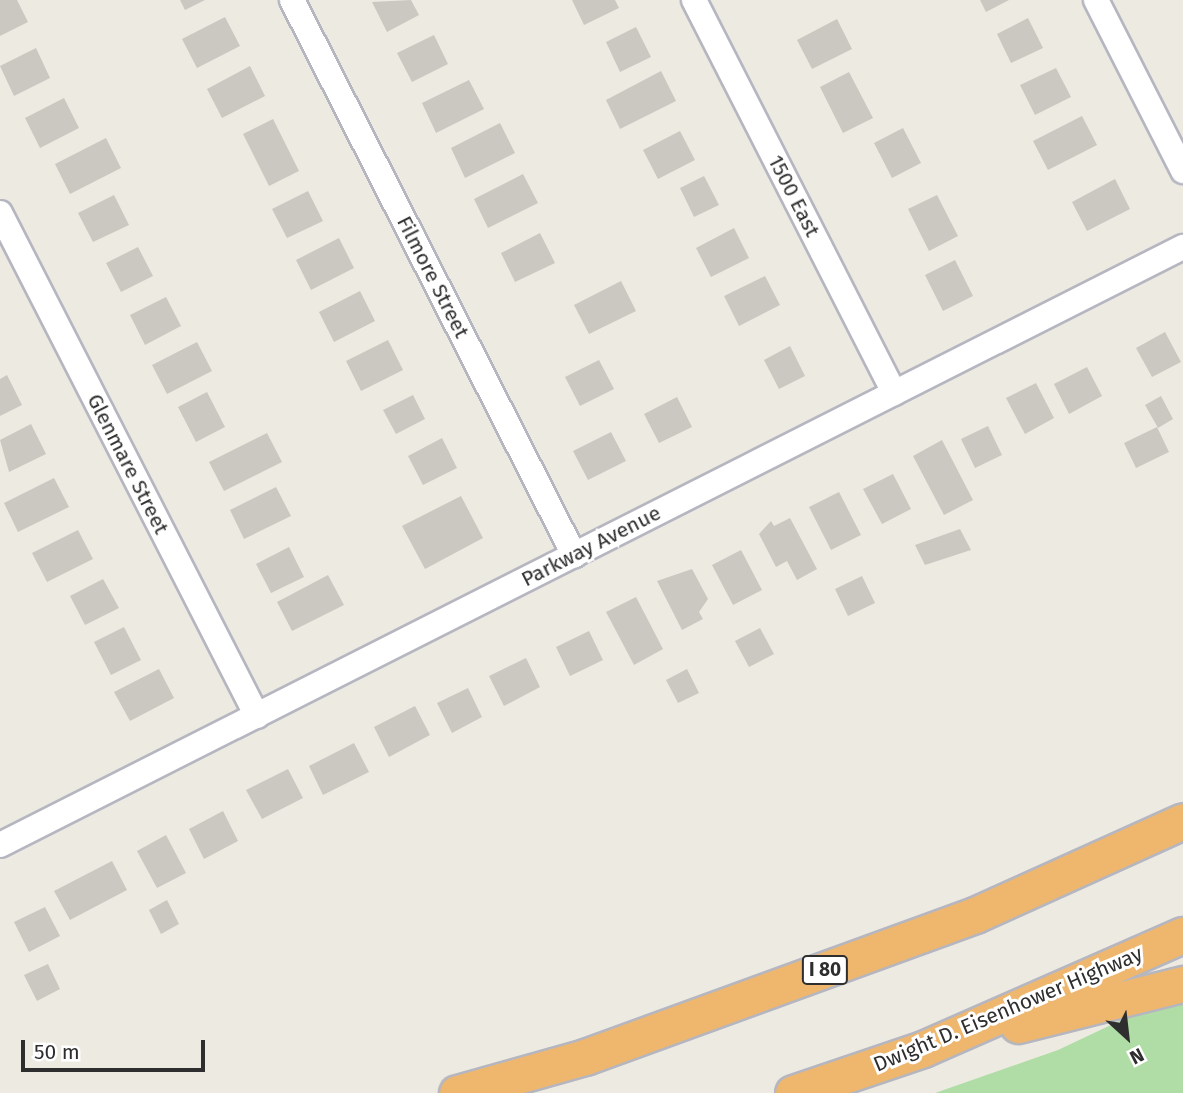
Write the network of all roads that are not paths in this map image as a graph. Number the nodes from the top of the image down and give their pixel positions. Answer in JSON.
{"nodes":[{"id":1,"x":292,"y":0,"type":"edge"},
{"id":2,"x":694,"y":0,"type":"edge"},
{"id":3,"x":1096,"y":0,"type":"edge"},
{"id":4,"x":1183,"y":171,"type":"edge"},
{"id":5,"x":0,"y":213,"type":"edge"},
{"id":6,"x":1183,"y":247,"type":"edge"},
{"id":7,"x":894,"y":393,"type":"junction"},
{"id":8,"x":574,"y":555,"type":"junction"},
{"id":9,"x":257,"y":716,"type":"junction"},
{"id":10,"x":1183,"y":821,"type":"edge"},
{"id":11,"x":0,"y":845,"type":"edge"},
{"id":12,"x":1183,"y":935,"type":"edge"},
{"id":13,"x":1183,"y":984,"type":"edge"},
{"id":14,"x":923,"y":1049,"type":"junction"},
{"id":15,"x":457,"y":1093,"type":"edge"},
{"id":16,"x":793,"y":1093,"type":"edge"}],
"edges":[{"from":1,"to":8,"type":"street","name":"Filmore Street"},
{"from":2,"to":7,"type":"street","name":"1500 East"},
{"from":3,"to":4,"type":"street"},
{"from":5,"to":9,"type":"street","name":"Glenmare Street"},
{"from":6,"to":7,"type":"street","name":"Parkway Avenue"},
{"from":7,"to":8,"type":"street","name":"Parkway Avenue"},
{"from":8,"to":9,"type":"street","name":"Parkway Avenue"},
{"from":9,"to":11,"type":"street","name":"Parkway Avenue"},
{"from":10,"to":15,"type":"highway","number":"I 80"},
{"from":12,"to":14,"type":"highway","name":"Dwight D. Eisenhower Highway"},
{"from":13,"to":14,"type":"highway"},
{"from":14,"to":16,"type":"highway","name":"Dwight D. Eisenhower Highway"}]}
